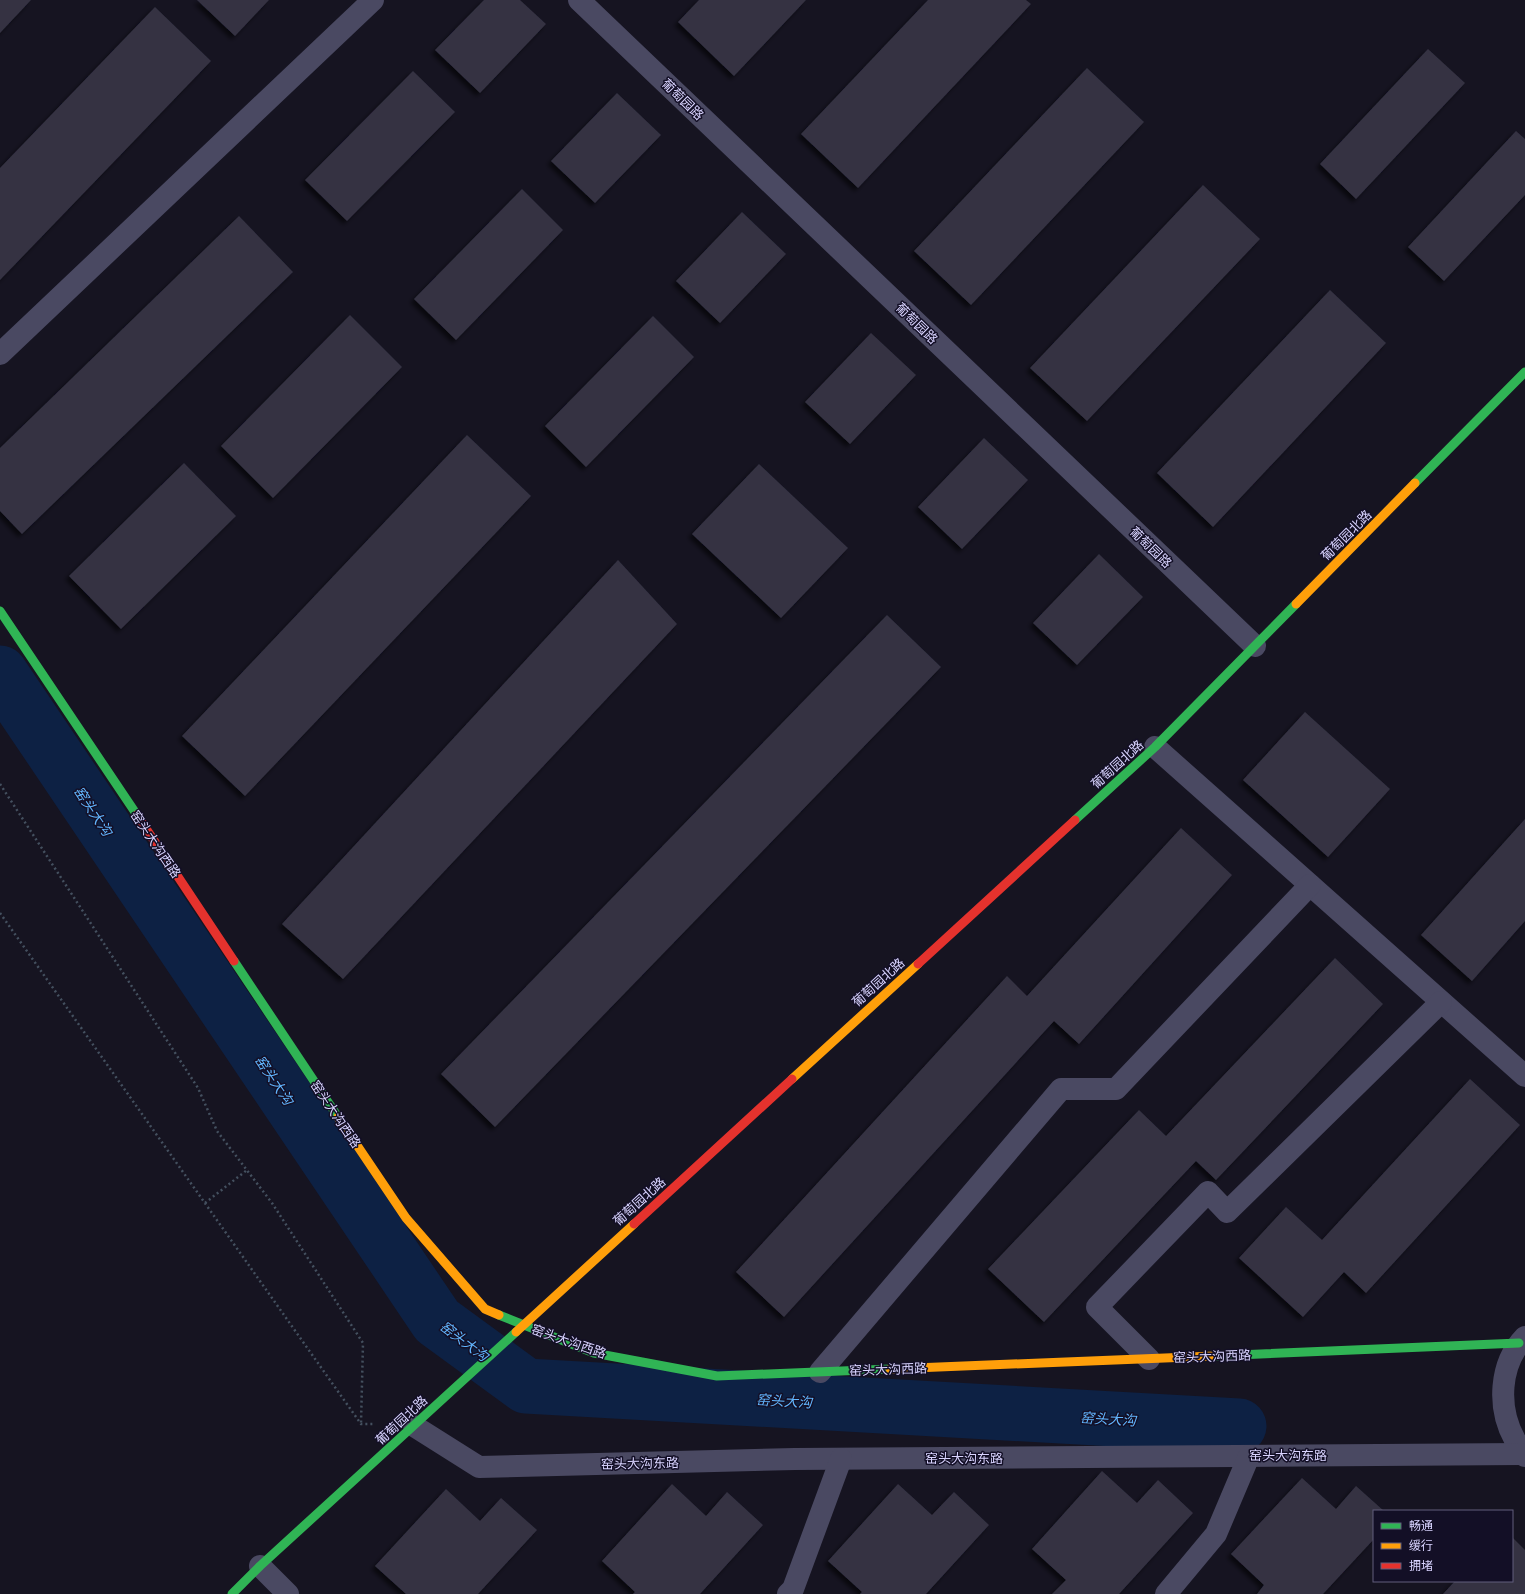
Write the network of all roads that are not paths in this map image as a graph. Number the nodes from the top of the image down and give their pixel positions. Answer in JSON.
{"nodes":[{"id":1,"x":373,"y":0,"type":"edge"},
{"id":2,"x":579,"y":0,"type":"edge"},
{"id":3,"x":0,"y":354,"type":"edge"},
{"id":4,"x":1525,"y":372,"type":"edge"},
{"id":5,"x":0,"y":611,"type":"edge"},
{"id":6,"x":1255,"y":646,"type":"junction"},
{"id":7,"x":1155,"y":747,"type":"junction"},
{"id":8,"x":1310,"y":885,"type":"junction"},
{"id":9,"x":1441,"y":1002,"type":"junction"},
{"id":10,"x":1525,"y":1076,"type":"edge"},
{"id":11,"x":523,"y":1325,"type":"junction"},
{"id":12,"x":1522,"y":1340,"type":"edge"},
{"id":13,"x":1149,"y":1359,"type":"junction"},
{"id":14,"x":820,"y":1372,"type":"junction"},
{"id":15,"x":414,"y":1426,"type":"junction"},
{"id":16,"x":1524,"y":1455,"type":"edge"},
{"id":17,"x":1249,"y":1456,"type":"junction"},
{"id":18,"x":841,"y":1459,"type":"junction"},
{"id":19,"x":260,"y":1566,"type":"junction"},
{"id":20,"x":232,"y":1594,"type":"edge"},
{"id":21,"x":288,"y":1594,"type":"edge"},
{"id":22,"x":788,"y":1594,"type":"edge"},
{"id":23,"x":1166,"y":1594,"type":"edge"}],
"edges":[{"from":1,"to":3,"type":"street"},
{"from":2,"to":6,"type":"street","name":"葡萄园路"},
{"from":4,"to":6,"type":"street","name":"葡萄园北路"},
{"from":5,"to":11,"type":"street","name":"窑头大沟西路"},
{"from":6,"to":7,"type":"street","name":"葡萄园北路"},
{"from":7,"to":8,"type":"street"},
{"from":7,"to":11,"type":"street","name":"葡萄园北路"},
{"from":8,"to":9,"type":"street"},
{"from":8,"to":14,"type":"street"},
{"from":9,"to":10,"type":"street"},
{"from":9,"to":13,"type":"street"},
{"from":11,"to":14,"type":"street","name":"窑头大沟西路"},
{"from":11,"to":15,"type":"street","name":"葡萄园北路"},
{"from":12,"to":13,"type":"street","name":"窑头大沟西路"},
{"from":12,"to":16,"type":"street"},
{"from":13,"to":14,"type":"street","name":"窑头大沟西路"},
{"from":15,"to":18,"type":"street","name":"窑头大沟东路"},
{"from":15,"to":19,"type":"street","name":"葡萄园北路"},
{"from":16,"to":17,"type":"street","name":"窑头大沟东路"},
{"from":17,"to":18,"type":"street","name":"窑头大沟东路"},
{"from":17,"to":23,"type":"street"},
{"from":18,"to":22,"type":"street"},
{"from":19,"to":20,"type":"street","name":"葡萄园北路"},
{"from":19,"to":21,"type":"street"}]}
